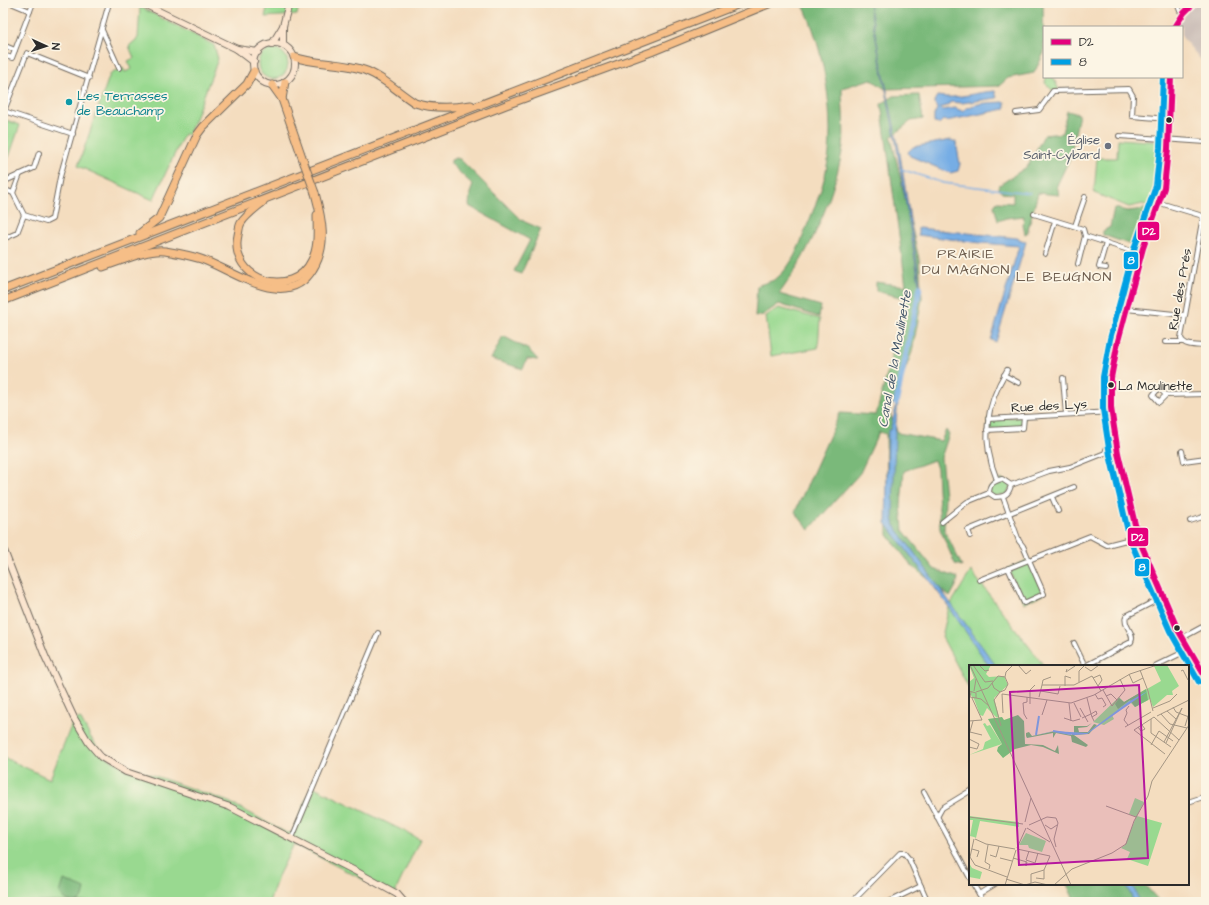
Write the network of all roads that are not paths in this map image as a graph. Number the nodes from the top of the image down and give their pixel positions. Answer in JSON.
{"nodes":[{"id":1,"x":11,"y":3,"type":"edge"},
{"id":2,"x":33,"y":3,"type":"edge"},
{"id":3,"x":109,"y":3,"type":"edge"},
{"id":4,"x":142,"y":3,"type":"edge"},
{"id":5,"x":289,"y":3,"type":"edge"},
{"id":6,"x":742,"y":3,"type":"edge"},
{"id":7,"x":771,"y":3,"type":"edge"},
{"id":8,"x":1177,"y":3,"type":"edge"},
{"id":9,"x":1194,"y":3,"type":"edge"},
{"id":10,"x":30,"y":11,"type":"junction"},
{"id":11,"x":1184,"y":13,"type":"junction"},
{"id":12,"x":283,"y":26,"type":"junction"},
{"id":13,"x":1176,"y":26,"type":"edge"},
{"id":14,"x":102,"y":29,"type":"junction"},
{"id":15,"x":272,"y":44,"type":"junction"},
{"id":16,"x":3,"y":45,"type":"edge"},
{"id":17,"x":283,"y":45,"type":"junction"},
{"id":18,"x":237,"y":49,"type":"junction"},
{"id":19,"x":15,"y":50,"type":"junction"},
{"id":20,"x":258,"y":52,"type":"junction"},
{"id":21,"x":3,"y":55,"type":"edge"},
{"id":22,"x":294,"y":57,"type":"junction"},
{"id":23,"x":254,"y":62,"type":"junction"},
{"id":24,"x":119,"y":68,"type":"dead end"},
{"id":25,"x":254,"y":71,"type":"junction"},
{"id":26,"x":89,"y":78,"type":"junction"},
{"id":27,"x":1171,"y":78,"type":"edge"},
{"id":28,"x":285,"y":82,"type":"junction"},
{"id":29,"x":272,"y":85,"type":"junction"},
{"id":30,"x":282,"y":98,"type":"junction"},
{"id":31,"x":481,"y":104,"type":"junction"},
{"id":32,"x":1016,"y":113,"type":"dead end"},
{"id":33,"x":1169,"y":119,"type":"junction"},
{"id":34,"x":73,"y":134,"type":"junction"},
{"id":35,"x":1119,"y":136,"type":"dead end"},
{"id":36,"x":1169,"y":140,"type":"junction"},
{"id":37,"x":1206,"y":142,"type":"edge"},
{"id":38,"x":39,"y":153,"type":"dead end"},
{"id":39,"x":20,"y":174,"type":"junction"},
{"id":40,"x":3,"y":182,"type":"edge"},
{"id":41,"x":3,"y":189,"type":"edge"},
{"id":42,"x":13,"y":193,"type":"junction"},
{"id":43,"x":1085,"y":196,"type":"dead end"},
{"id":44,"x":316,"y":197,"type":"junction"},
{"id":45,"x":268,"y":198,"type":"junction"},
{"id":46,"x":1160,"y":203,"type":"junction"},
{"id":47,"x":1034,"y":214,"type":"dead end"},
{"id":48,"x":24,"y":215,"type":"junction"},
{"id":49,"x":1204,"y":216,"type":"edge"},
{"id":50,"x":1055,"y":221,"type":"junction"},
{"id":51,"x":1075,"y":226,"type":"junction"},
{"id":52,"x":1085,"y":236,"type":"junction"},
{"id":53,"x":3,"y":239,"type":"edge"},
{"id":54,"x":130,"y":240,"type":"junction"},
{"id":55,"x":1106,"y":243,"type":"junction"},
{"id":56,"x":1045,"y":254,"type":"dead end"},
{"id":57,"x":1141,"y":254,"type":"junction"},
{"id":58,"x":1078,"y":264,"type":"dead end"},
{"id":59,"x":1106,"y":268,"type":"dead end"},
{"id":60,"x":61,"y":279,"type":"junction"},
{"id":61,"x":3,"y":290,"type":"edge"},
{"id":62,"x":3,"y":301,"type":"edge"},
{"id":63,"x":1126,"y":309,"type":"junction"},
{"id":64,"x":1184,"y":316,"type":"junction"},
{"id":65,"x":1165,"y":342,"type":"dead end"},
{"id":66,"x":1182,"y":342,"type":"junction"},
{"id":67,"x":1206,"y":346,"type":"edge"},
{"id":68,"x":1007,"y":370,"type":"dead end"},
{"id":69,"x":1004,"y":375,"type":"junction"},
{"id":70,"x":1063,"y":378,"type":"dead end"},
{"id":71,"x":1020,"y":383,"type":"dead end"},
{"id":72,"x":1206,"y":394,"type":"edge"},
{"id":73,"x":1166,"y":395,"type":"dead end"},
{"id":74,"x":1112,"y":412,"type":"junction"},
{"id":75,"x":1066,"y":414,"type":"junction"},
{"id":76,"x":1024,"y":417,"type":"junction"},
{"id":77,"x":988,"y":419,"type":"junction"},
{"id":78,"x":987,"y":430,"type":"junction"},
{"id":79,"x":1109,"y":441,"type":"dead end"},
{"id":80,"x":1182,"y":451,"type":"dead end"},
{"id":81,"x":1105,"y":453,"type":"junction"},
{"id":82,"x":1118,"y":453,"type":"junction"},
{"id":83,"x":1206,"y":458,"type":"edge"},
{"id":84,"x":997,"y":480,"type":"junction"},
{"id":85,"x":1011,"y":485,"type":"junction"},
{"id":86,"x":1074,"y":486,"type":"dead end"},
{"id":87,"x":988,"y":492,"type":"junction"},
{"id":88,"x":1003,"y":497,"type":"junction"},
{"id":89,"x":1052,"y":497,"type":"junction"},
{"id":90,"x":1058,"y":511,"type":"dead end"},
{"id":91,"x":1009,"y":513,"type":"junction"},
{"id":92,"x":1206,"y":516,"type":"edge"},
{"id":93,"x":1190,"y":521,"type":"dead end"},
{"id":94,"x":942,"y":522,"type":"dead end"},
{"id":95,"x":970,"y":536,"type":"dead end"},
{"id":96,"x":1138,"y":537,"type":"junction"},
{"id":97,"x":3,"y":548,"type":"edge"},
{"id":98,"x":1029,"y":560,"type":"junction"},
{"id":99,"x":1008,"y":568,"type":"junction"},
{"id":100,"x":979,"y":580,"type":"dead end"},
{"id":101,"x":1163,"y":597,"type":"junction"},
{"id":102,"x":1206,"y":625,"type":"edge"},
{"id":103,"x":378,"y":634,"type":"dead end"},
{"id":104,"x":1182,"y":638,"type":"junction"},
{"id":105,"x":1074,"y":643,"type":"dead end"},
{"id":106,"x":1188,"y":650,"type":"junction"},
{"id":107,"x":1085,"y":665,"type":"edge"},
{"id":108,"x":1087,"y":665,"type":"edge"},
{"id":109,"x":1156,"y":665,"type":"edge"},
{"id":110,"x":1206,"y":678,"type":"edge"},
{"id":111,"x":924,"y":792,"type":"dead end"},
{"id":112,"x":969,"y":792,"type":"edge"},
{"id":113,"x":1206,"y":796,"type":"edge"},
{"id":114,"x":1189,"y":802,"type":"edge"},
{"id":115,"x":937,"y":818,"type":"junction"},
{"id":116,"x":292,"y":838,"type":"junction"},
{"id":117,"x":969,"y":876,"type":"edge"},
{"id":118,"x":974,"y":885,"type":"edge"},
{"id":119,"x":993,"y":885,"type":"edge"},
{"id":120,"x":921,"y":886,"type":"junction"},
{"id":121,"x":979,"y":894,"type":"junction"},
{"id":122,"x":404,"y":902,"type":"edge"},
{"id":123,"x":852,"y":902,"type":"edge"},
{"id":124,"x":888,"y":902,"type":"edge"},
{"id":125,"x":928,"y":902,"type":"edge"},
{"id":126,"x":984,"y":902,"type":"edge"}],
"edges":[{"from":1,"to":10,"type":"street"},
{"from":2,"to":10,"type":"street"},
{"from":3,"to":14,"type":"street"},
{"from":4,"to":18,"type":"street"},
{"from":5,"to":12,"type":"street"},
{"from":6,"to":31,"type":"highway"},
{"from":7,"to":45,"type":"highway"},
{"from":8,"to":11,"type":"street"},
{"from":9,"to":11,"type":"street"},
{"from":10,"to":19,"type":"street"},
{"from":11,"to":13,"type":"street"},
{"from":12,"to":15,"type":"street"},
{"from":12,"to":17,"type":"street"},
{"from":14,"to":24,"type":"street"},
{"from":14,"to":26,"type":"street"},
{"from":15,"to":17,"type":"street"},
{"from":15,"to":20,"type":"street"},
{"from":16,"to":19,"type":"street"},
{"from":17,"to":22,"type":"street"},
{"from":18,"to":20,"type":"street"},
{"from":18,"to":23,"type":"street"},
{"from":19,"to":21,"type":"street"},
{"from":20,"to":23,"type":"street"},
{"from":22,"to":28,"type":"street"},
{"from":22,"to":31,"type":"highway"},
{"from":23,"to":25,"type":"street"},
{"from":25,"to":29,"type":"street"},
{"from":25,"to":54,"type":"highway"},
{"from":26,"to":34,"type":"street"},
{"from":26,"to":34,"type":"street"},
{"from":27,"to":33,"type":"street"},
{"from":28,"to":29,"type":"street"},
{"from":28,"to":30,"type":"highway"},
{"from":29,"to":30,"type":"highway"},
{"from":30,"to":44,"type":"highway","bridge":true},
{"from":31,"to":54,"type":"highway"},
{"from":32,"to":33,"type":"street"},
{"from":33,"to":36,"type":"street"},
{"from":34,"to":48,"type":"street"},
{"from":35,"to":36,"type":"street"},
{"from":36,"to":37,"type":"street"},
{"from":36,"to":46,"type":"street"},
{"from":38,"to":39,"type":"street"},
{"from":39,"to":40,"type":"street"},
{"from":39,"to":42,"type":"street"},
{"from":41,"to":42,"type":"street"},
{"from":42,"to":48,"type":"street"},
{"from":43,"to":51,"type":"street"},
{"from":44,"to":45,"type":"highway"},
{"from":44,"to":60,"type":"highway"},
{"from":45,"to":60,"type":"highway"},
{"from":46,"to":49,"type":"street"},
{"from":46,"to":57,"type":"street"},
{"from":47,"to":50,"type":"street"},
{"from":48,"to":53,"type":"street"},
{"from":49,"to":64,"type":"street","name":"Rue des Prés"},
{"from":50,"to":51,"type":"street"},
{"from":50,"to":56,"type":"street"},
{"from":51,"to":52,"type":"street"},
{"from":52,"to":55,"type":"street"},
{"from":52,"to":58,"type":"street"},
{"from":54,"to":61,"type":"highway"},
{"from":55,"to":57,"type":"street"},
{"from":55,"to":59,"type":"street"},
{"from":57,"to":63,"type":"street"},
{"from":60,"to":62,"type":"highway"},
{"from":63,"to":64,"type":"street"},
{"from":63,"to":74,"type":"street"},
{"from":64,"to":66,"type":"street","name":"Rue des Prés"},
{"from":65,"to":66,"type":"street"},
{"from":66,"to":67,"type":"street","name":"Rue des Prés"},
{"from":68,"to":69,"type":"street"},
{"from":69,"to":71,"type":"street"},
{"from":69,"to":77,"type":"street"},
{"from":70,"to":75,"type":"street"},
{"from":72,"to":73,"type":"street"},
{"from":74,"to":75,"type":"street","name":"Rue des Lys"},
{"from":74,"to":82,"type":"street"},
{"from":75,"to":76,"type":"street","name":"Rue des Lys"},
{"from":76,"to":77,"type":"street","name":"Rue des Lys"},
{"from":76,"to":78,"type":"street"},
{"from":77,"to":78,"type":"street"},
{"from":78,"to":84,"type":"street"},
{"from":79,"to":81,"type":"street"},
{"from":80,"to":83,"type":"street"},
{"from":81,"to":82,"type":"street"},
{"from":81,"to":85,"type":"street"},
{"from":82,"to":96,"type":"street"},
{"from":84,"to":85,"type":"street"},
{"from":84,"to":87,"type":"street"},
{"from":85,"to":88,"type":"street"},
{"from":86,"to":89,"type":"street"},
{"from":87,"to":88,"type":"street"},
{"from":87,"to":94,"type":"street"},
{"from":88,"to":91,"type":"street"},
{"from":89,"to":90,"type":"street"},
{"from":89,"to":91,"type":"street"},
{"from":91,"to":95,"type":"street"},
{"from":91,"to":98,"type":"street"},
{"from":92,"to":93,"type":"street"},
{"from":96,"to":98,"type":"street"},
{"from":96,"to":101,"type":"street"},
{"from":97,"to":116,"type":"street"},
{"from":98,"to":99,"type":"street"},
{"from":98,"to":99,"type":"street"},
{"from":99,"to":100,"type":"street"},
{"from":101,"to":104,"type":"street"},
{"from":101,"to":108,"type":"street"},
{"from":102,"to":104,"type":"street"},
{"from":103,"to":116,"type":"street"},
{"from":104,"to":106,"type":"street"},
{"from":105,"to":107,"type":"street"},
{"from":106,"to":109,"type":"street"},
{"from":106,"to":110,"type":"street"},
{"from":111,"to":115,"type":"street"},
{"from":112,"to":115,"type":"street"},
{"from":113,"to":114,"type":"street"},
{"from":115,"to":117,"type":"street"},
{"from":116,"to":122,"type":"street"},
{"from":118,"to":121,"type":"street"},
{"from":119,"to":121,"type":"street"},
{"from":120,"to":123,"type":"street"},
{"from":120,"to":124,"type":"street"},
{"from":120,"to":125,"type":"street"},
{"from":121,"to":126,"type":"street"}]}
